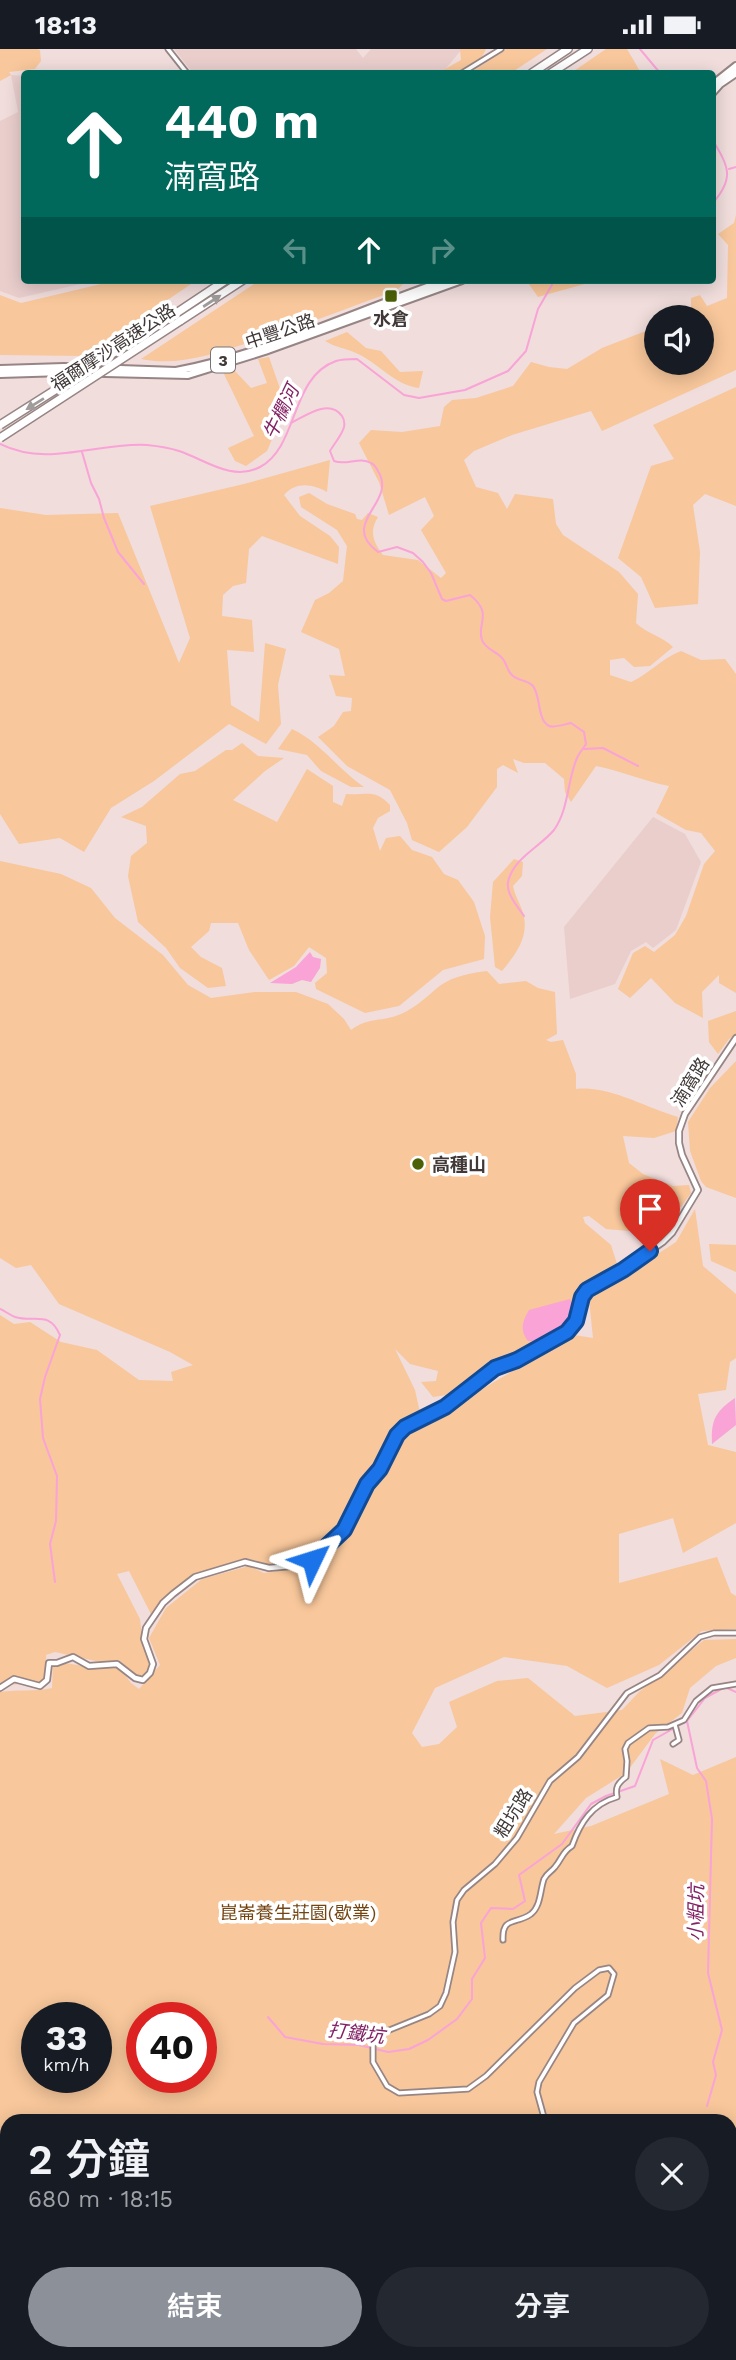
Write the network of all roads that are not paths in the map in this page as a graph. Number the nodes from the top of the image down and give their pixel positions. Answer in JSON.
{"nodes":[{"id":1,"x":168,"y":49,"type":"edge"},
{"id":2,"x":501,"y":49,"type":"edge"},
{"id":3,"x":568,"y":49,"type":"edge"},
{"id":4,"x":588,"y":49,"type":"edge"},
{"id":5,"x":736,"y":66,"type":"edge"},
{"id":6,"x":185,"y":70,"type":"edge"},
{"id":7,"x":468,"y":70,"type":"edge"},
{"id":8,"x":536,"y":70,"type":"edge"},
{"id":9,"x":556,"y":70,"type":"edge"},
{"id":10,"x":736,"y":73,"type":"edge"},
{"id":11,"x":716,"y":82,"type":"edge"},
{"id":12,"x":716,"y":88,"type":"edge"},
{"id":13,"x":220,"y":284,"type":"edge"},
{"id":14,"x":237,"y":284,"type":"edge"},
{"id":15,"x":442,"y":284,"type":"edge"},
{"id":16,"x":0,"y":371,"type":"edge"},
{"id":17,"x":0,"y":425,"type":"edge"},
{"id":18,"x":0,"y":438,"type":"edge"},
{"id":19,"x":736,"y":1038,"type":"edge"},
{"id":20,"x":736,"y":1633,"type":"edge"},
{"id":21,"x":736,"y":1684,"type":"edge"},
{"id":22,"x":0,"y":1688,"type":"edge"},
{"id":23,"x":675,"y":1725,"type":"junction"},
{"id":24,"x":673,"y":1744,"type":"dead end"},
{"id":25,"x":503,"y":1940,"type":"dead end"},
{"id":26,"x":543,"y":2114,"type":"edge"}],
"edges":[{"from":1,"to":6,"type":"street"},
{"from":2,"to":7,"type":"street"},
{"from":3,"to":8,"type":"highway"},
{"from":4,"to":9,"type":"highway"},
{"from":5,"to":11,"type":"main road"},
{"from":10,"to":12,"type":"main road"},
{"from":13,"to":17,"type":"highway","name":"福爾摩沙高速公路","one_way":true,"bridge":true},
{"from":18,"to":14,"type":"highway","name":"福爾摩沙高速公路","one_way":true,"bridge":true},
{"from":15,"to":16,"type":"main road","name":"中豐公路","number":"3"},
{"from":19,"to":22,"type":"street","name":"湳窩路"},
{"from":20,"to":26,"type":"street","name":"粗坑路"},
{"from":21,"to":23,"type":"street"},
{"from":23,"to":24,"type":"street"},
{"from":23,"to":25,"type":"street"}]}
